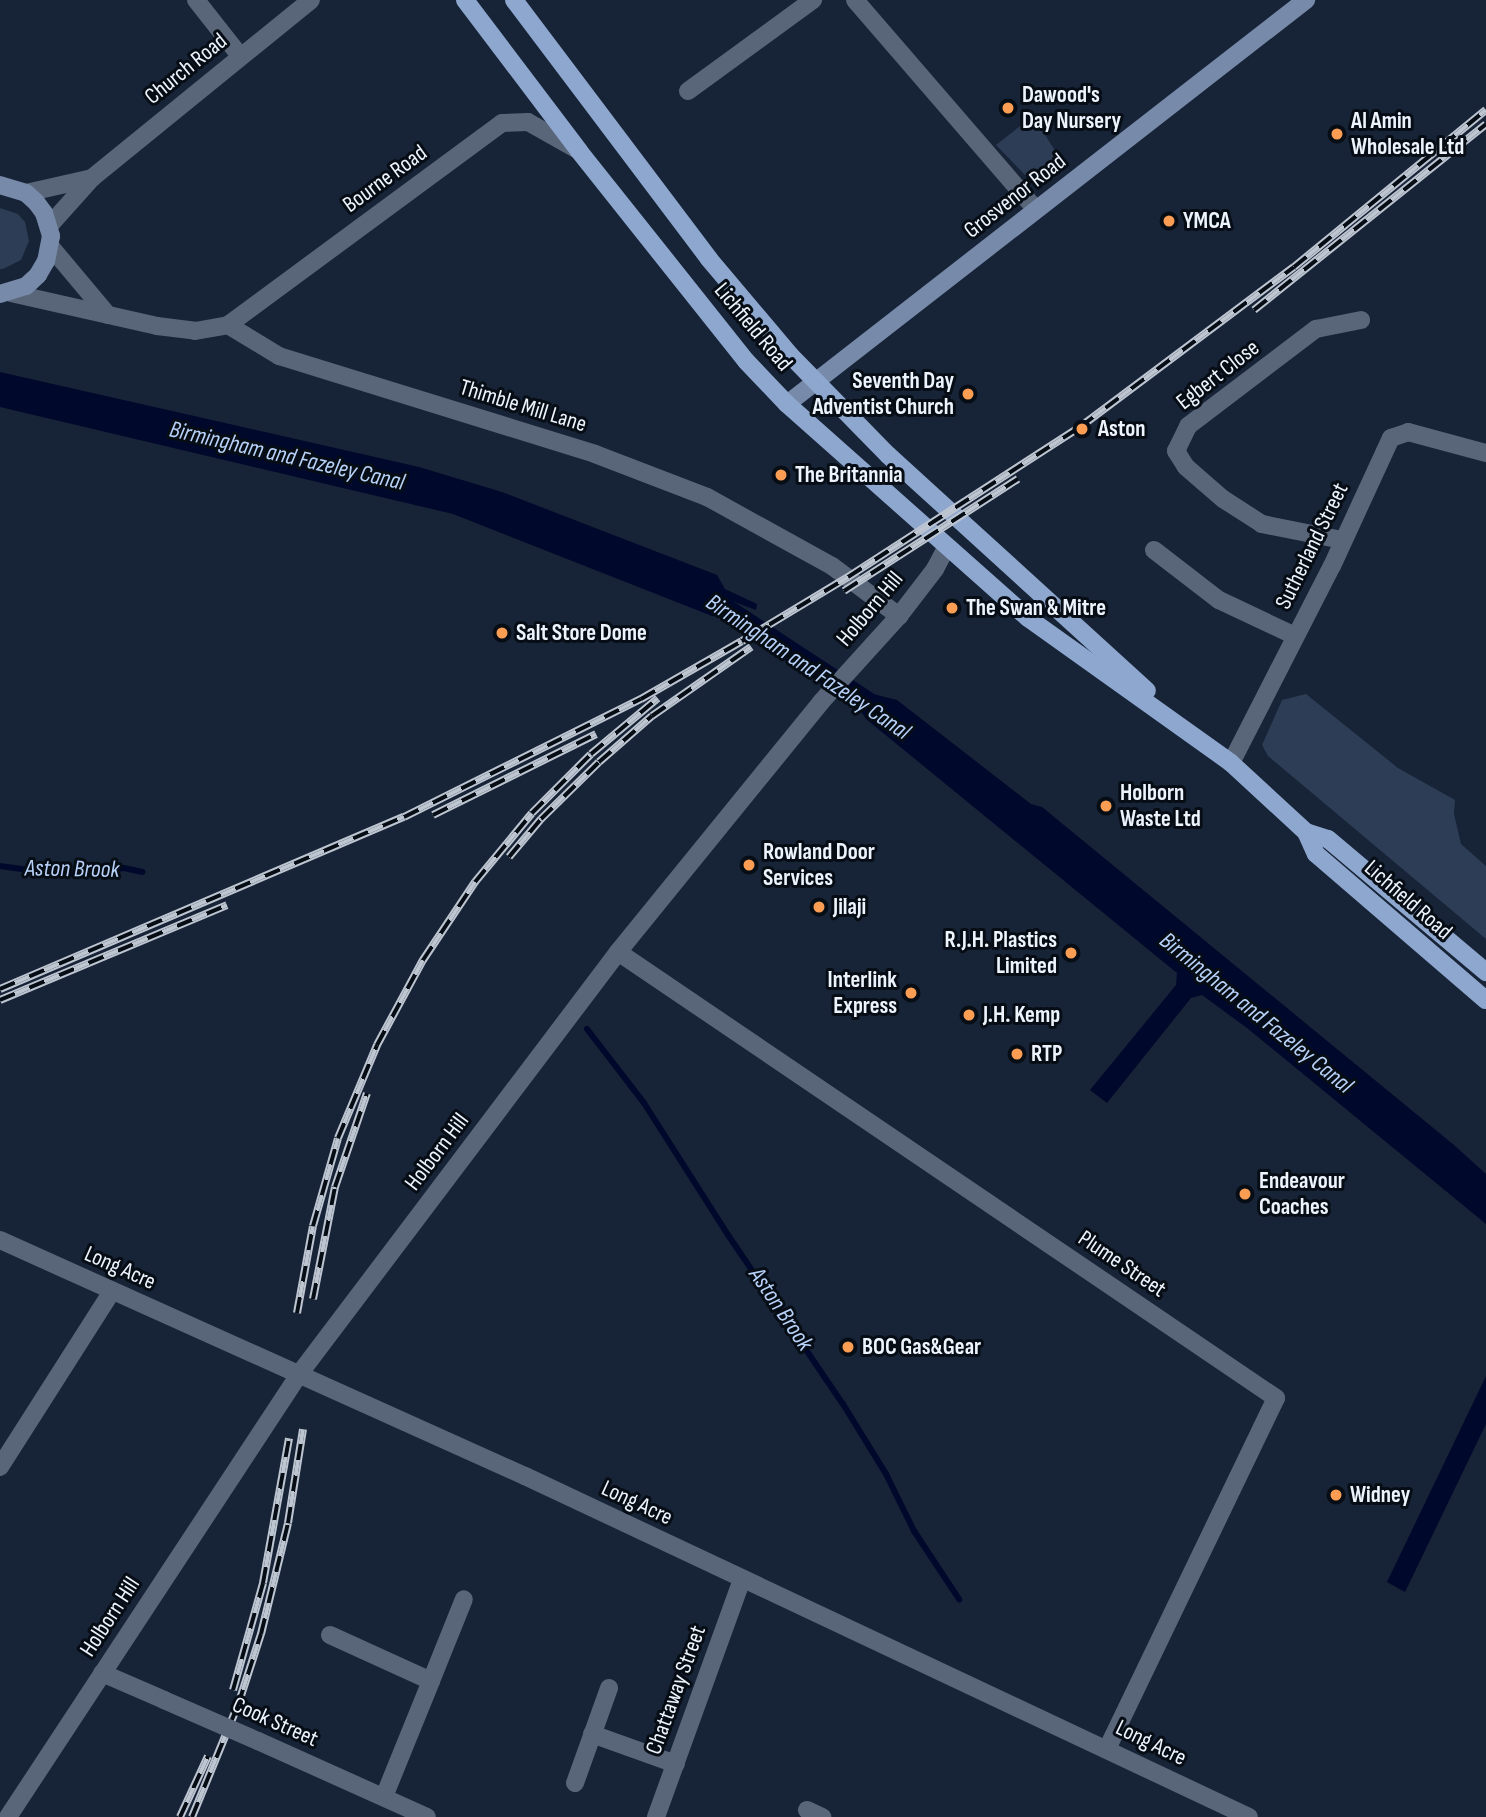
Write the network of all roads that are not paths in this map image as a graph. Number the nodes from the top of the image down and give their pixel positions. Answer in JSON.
{"nodes":[{"id":1,"x":196,"y":0,"type":"edge"},
{"id":2,"x":311,"y":0,"type":"edge"},
{"id":3,"x":465,"y":0,"type":"edge"},
{"id":4,"x":514,"y":0,"type":"edge"},
{"id":5,"x":813,"y":0,"type":"edge"},
{"id":6,"x":855,"y":0,"type":"edge"},
{"id":7,"x":1306,"y":0,"type":"edge"},
{"id":8,"x":240,"y":56,"type":"junction"},
{"id":9,"x":688,"y":91,"type":"dead end"},
{"id":10,"x":579,"y":151,"type":"junction"},
{"id":11,"x":92,"y":178,"type":"junction"},
{"id":12,"x":0,"y":185,"type":"edge"},
{"id":13,"x":26,"y":193,"type":"junction"},
{"id":14,"x":1036,"y":211,"type":"junction"},
{"id":15,"x":49,"y":226,"type":"junction"},
{"id":16,"x":50,"y":246,"type":"junction"},
{"id":17,"x":3,"y":294,"type":"edge"},
{"id":18,"x":108,"y":315,"type":"junction"},
{"id":19,"x":1360,"y":320,"type":"dead end"},
{"id":20,"x":228,"y":325,"type":"junction"},
{"id":21,"x":814,"y":381,"type":"junction"},
{"id":22,"x":787,"y":404,"type":"junction"},
{"id":23,"x":1486,"y":453,"type":"edge"},
{"id":24,"x":1342,"y":540,"type":"junction"},
{"id":25,"x":946,"y":548,"type":"junction"},
{"id":26,"x":1154,"y":550,"type":"dead end"},
{"id":27,"x":899,"y":616,"type":"junction"},
{"id":28,"x":1295,"y":636,"type":"junction"},
{"id":29,"x":1194,"y":734,"type":"junction"},
{"id":30,"x":1231,"y":763,"type":"junction"},
{"id":31,"x":1306,"y":832,"type":"junction"},
{"id":32,"x":618,"y":952,"type":"junction"},
{"id":33,"x":1486,"y":972,"type":"edge"},
{"id":34,"x":1486,"y":1000,"type":"edge"},
{"id":35,"x":0,"y":1240,"type":"edge"},
{"id":36,"x":112,"y":1291,"type":"junction"},
{"id":37,"x":300,"y":1373,"type":"junction"},
{"id":38,"x":0,"y":1467,"type":"edge"},
{"id":39,"x":742,"y":1580,"type":"junction"},
{"id":40,"x":464,"y":1599,"type":"dead end"},
{"id":41,"x":330,"y":1635,"type":"dead end"},
{"id":42,"x":102,"y":1673,"type":"junction"},
{"id":43,"x":431,"y":1681,"type":"junction"},
{"id":44,"x":609,"y":1688,"type":"dead end"},
{"id":45,"x":592,"y":1734,"type":"junction"},
{"id":46,"x":1107,"y":1749,"type":"junction"},
{"id":47,"x":676,"y":1764,"type":"junction"},
{"id":48,"x":575,"y":1783,"type":"dead end"},
{"id":49,"x":384,"y":1797,"type":"junction"},
{"id":50,"x":1242,"y":1816,"type":"edge"},
{"id":51,"x":8,"y":1817,"type":"edge"},
{"id":52,"x":427,"y":1817,"type":"edge"},
{"id":53,"x":656,"y":1817,"type":"edge"}],
"edges":[{"from":1,"to":8,"type":"street"},
{"from":2,"to":8,"type":"street","name":"Church Road"},
{"from":3,"to":10,"type":"main road","name":"Lichfield Road"},
{"from":4,"to":21,"type":"main road","name":"Lichfield Road"},
{"from":5,"to":9,"type":"street"},
{"from":6,"to":14,"type":"street"},
{"from":7,"to":14,"type":"main road","name":"Grosvenor Road"},
{"from":8,"to":11,"type":"street","name":"Church Road"},
{"from":10,"to":20,"type":"street","name":"Bourne Road"},
{"from":10,"to":22,"type":"main road","name":"Lichfield Road"},
{"from":11,"to":13,"type":"street","name":"Church Road"},
{"from":11,"to":15,"type":"street","name":"Church Road"},
{"from":12,"to":13,"type":"main road"},
{"from":13,"to":15,"type":"main road"},
{"from":14,"to":21,"type":"main road","name":"Grosvenor Road"},
{"from":15,"to":16,"type":"main road"},
{"from":16,"to":17,"type":"main road"},
{"from":16,"to":18,"type":"street"},
{"from":17,"to":18,"type":"street"},
{"from":18,"to":20,"type":"street"},
{"from":19,"to":24,"type":"street","name":"Egbert Close"},
{"from":20,"to":27,"type":"street","name":"Thimble Mill Lane"},
{"from":21,"to":22,"type":"main road","name":"Grosvenor Road"},
{"from":21,"to":29,"type":"main road","name":"Lichfield Road"},
{"from":22,"to":25,"type":"main road","name":"Lichfield Road"},
{"from":23,"to":24,"type":"street","name":"Sutherland Street"},
{"from":24,"to":28,"type":"street","name":"Sutherland Street"},
{"from":25,"to":27,"type":"street","name":"Holborn Hill"},
{"from":25,"to":29,"type":"main road","name":"Lichfield Road"},
{"from":26,"to":28,"type":"street"},
{"from":27,"to":32,"type":"street","name":"Holborn Hill"},
{"from":28,"to":30,"type":"street","name":"Sutherland Street"},
{"from":29,"to":30,"type":"main road","name":"Lichfield Road"},
{"from":30,"to":31,"type":"main road","name":"Lichfield Road"},
{"from":31,"to":33,"type":"main road","name":"Lichfield Road"},
{"from":31,"to":34,"type":"main road","name":"Lichfield Road"},
{"from":32,"to":37,"type":"street","name":"Holborn Hill"},
{"from":32,"to":46,"type":"street","name":"Plume Street"},
{"from":35,"to":36,"type":"street","name":"Long Acre"},
{"from":36,"to":37,"type":"street","name":"Long Acre"},
{"from":36,"to":38,"type":"street"},
{"from":37,"to":39,"type":"street","name":"Long Acre"},
{"from":37,"to":42,"type":"street","name":"Holborn Hill"},
{"from":39,"to":46,"type":"street","name":"Long Acre"},
{"from":39,"to":47,"type":"street","name":"Chattaway Street"},
{"from":40,"to":43,"type":"street"},
{"from":41,"to":43,"type":"street"},
{"from":42,"to":49,"type":"street","name":"Cook Street","bridge":true},
{"from":42,"to":51,"type":"street","name":"Holborn Hill"},
{"from":43,"to":49,"type":"street"},
{"from":44,"to":45,"type":"street"},
{"from":45,"to":47,"type":"street"},
{"from":45,"to":48,"type":"street"},
{"from":46,"to":50,"type":"street","name":"Long Acre"},
{"from":47,"to":53,"type":"street","name":"Chattaway Street"},
{"from":49,"to":52,"type":"street","name":"Cook Street"}]}
